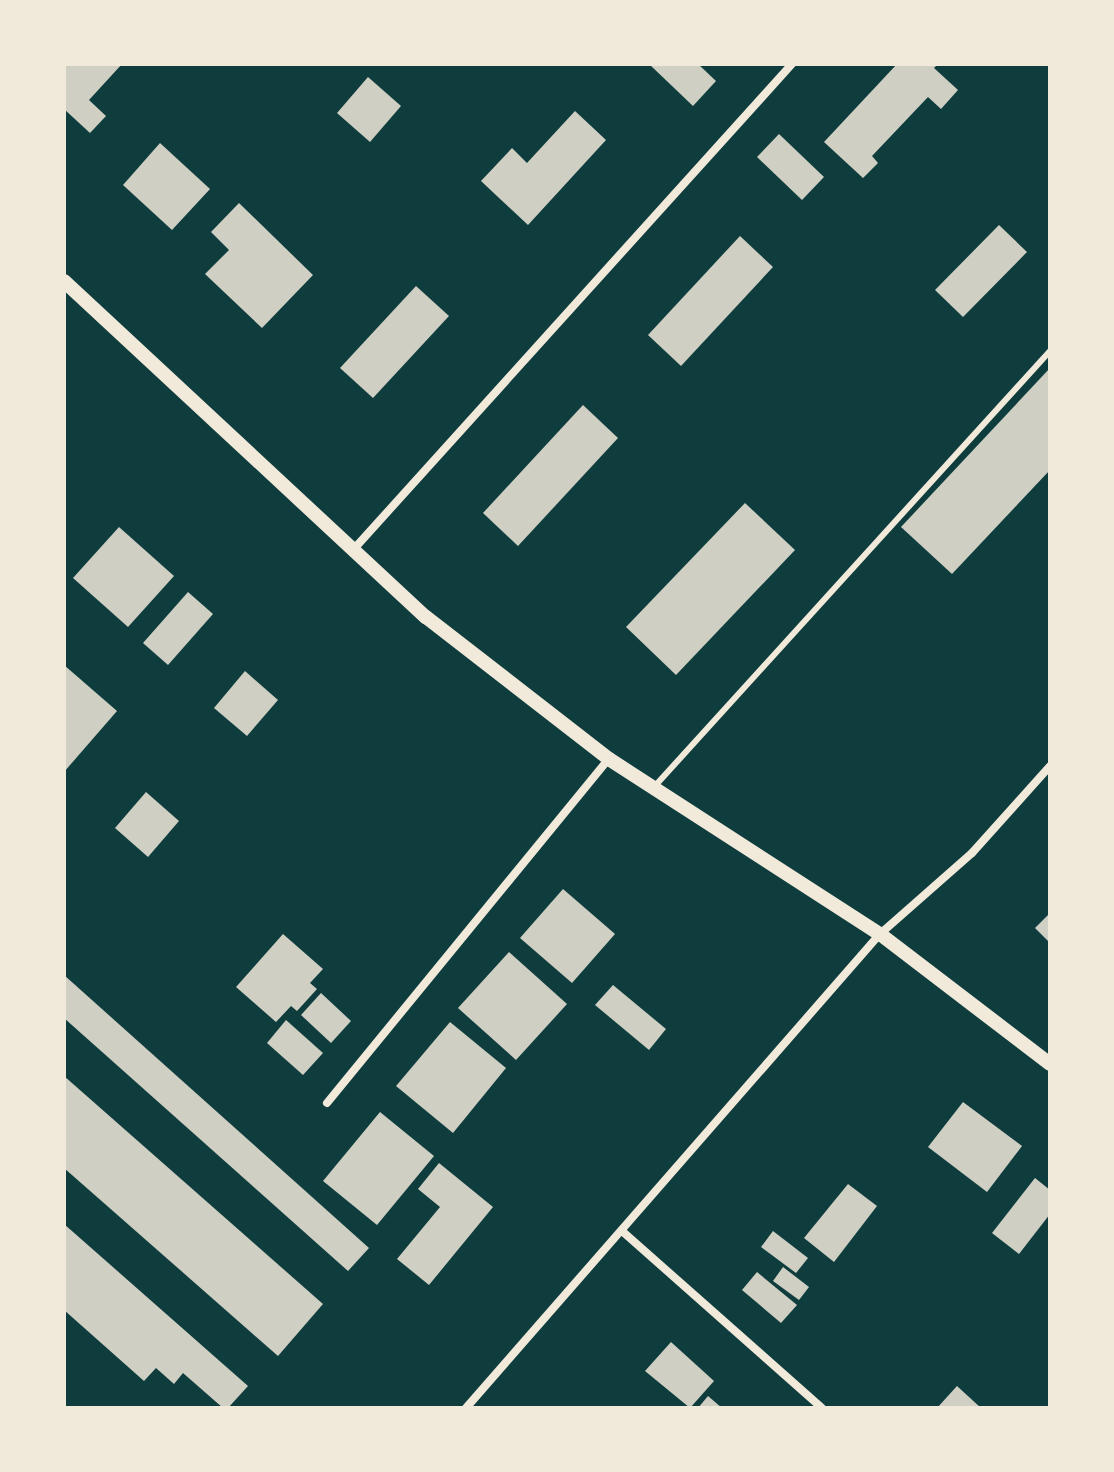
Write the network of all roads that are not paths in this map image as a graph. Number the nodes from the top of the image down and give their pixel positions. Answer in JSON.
{"nodes":[{"id":1,"x":792,"y":64,"type":"edge"},
{"id":2,"x":64,"y":281,"type":"edge"},
{"id":3,"x":1050,"y":351,"type":"edge"},
{"id":4,"x":353,"y":550,"type":"junction"},
{"id":5,"x":609,"y":759,"type":"junction"},
{"id":6,"x":1050,"y":766,"type":"edge"},
{"id":7,"x":654,"y":788,"type":"junction"},
{"id":8,"x":880,"y":934,"type":"junction"},
{"id":9,"x":1050,"y":1064,"type":"edge"},
{"id":10,"x":327,"y":1103,"type":"dead end"},
{"id":11,"x":622,"y":1231,"type":"junction"},
{"id":12,"x":466,"y":1408,"type":"edge"},
{"id":13,"x":822,"y":1408,"type":"edge"}],
"edges":[{"from":1,"to":4,"type":"street"},
{"from":2,"to":4,"type":"street"},
{"from":3,"to":7,"type":"lane"},
{"from":4,"to":5,"type":"street"},
{"from":5,"to":7,"type":"street"},
{"from":5,"to":10,"type":"street"},
{"from":6,"to":8,"type":"street"},
{"from":7,"to":8,"type":"street"},
{"from":8,"to":9,"type":"street"},
{"from":8,"to":11,"type":"street"},
{"from":11,"to":12,"type":"street"},
{"from":11,"to":13,"type":"street"}]}
